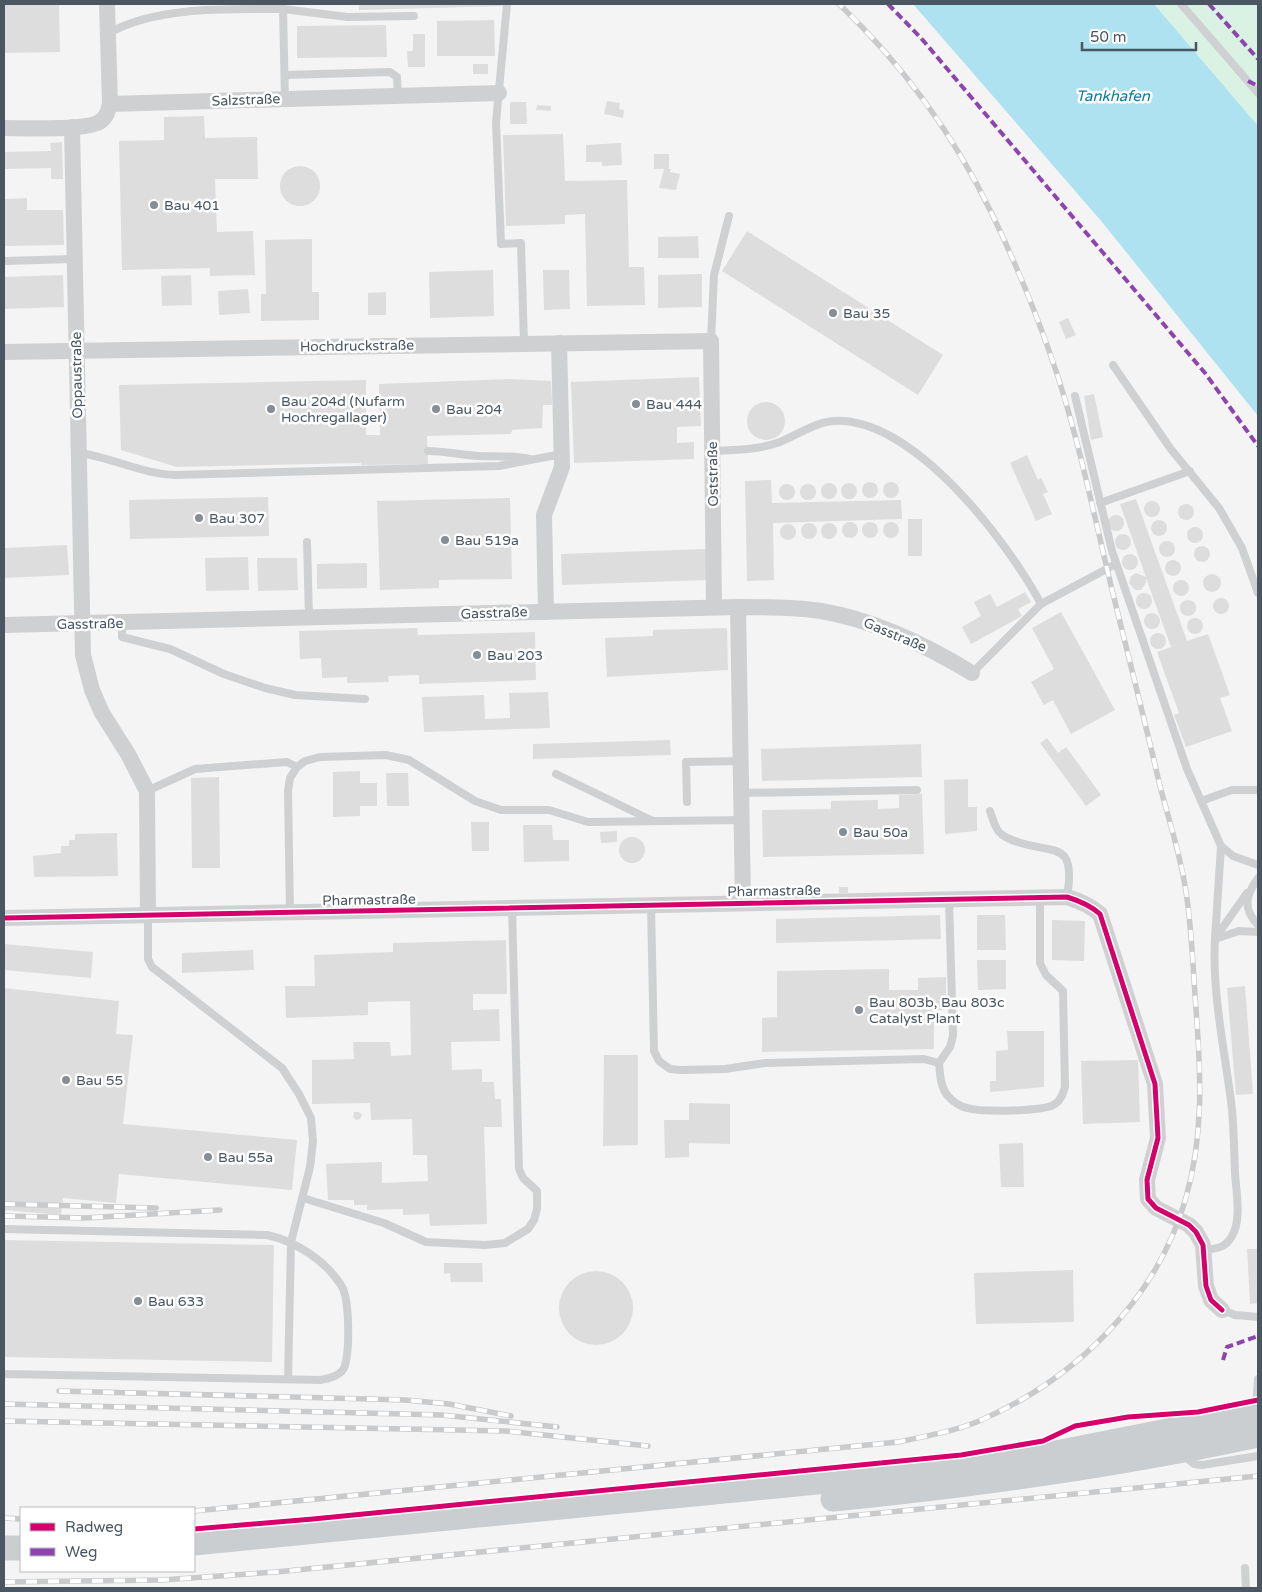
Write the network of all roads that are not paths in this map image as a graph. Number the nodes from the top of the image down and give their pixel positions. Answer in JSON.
{"nodes":[{"id":1,"x":107,"y":4,"type":"edge"},
{"id":2,"x":507,"y":4,"type":"edge"},
{"id":3,"x":1181,"y":4,"type":"edge"},
{"id":4,"x":283,"y":9,"type":"junction"},
{"id":5,"x":414,"y":16,"type":"dead end"},
{"id":6,"x":108,"y":33,"type":"junction"},
{"id":7,"x":285,"y":75,"type":"junction"},
{"id":8,"x":499,"y":93,"type":"junction"},
{"id":9,"x":1258,"y":93,"type":"edge"},
{"id":10,"x":398,"y":96,"type":"junction"},
{"id":11,"x":285,"y":99,"type":"junction"},
{"id":12,"x":110,"y":104,"type":"junction"},
{"id":13,"x":72,"y":126,"type":"junction"},
{"id":14,"x":4,"y":128,"type":"edge"},
{"id":15,"x":729,"y":216,"type":"dead end"},
{"id":16,"x":74,"y":259,"type":"junction"},
{"id":17,"x":4,"y":261,"type":"edge"},
{"id":18,"x":711,"y":341,"type":"junction"},
{"id":19,"x":559,"y":343,"type":"junction"},
{"id":20,"x":524,"y":344,"type":"junction"},
{"id":21,"x":76,"y":350,"type":"junction"},
{"id":22,"x":4,"y":352,"type":"edge"},
{"id":23,"x":1113,"y":365,"type":"dead end"},
{"id":24,"x":1075,"y":396,"type":"dead end"},
{"id":25,"x":712,"y":450,"type":"junction"},
{"id":26,"x":428,"y":451,"type":"dead end"},
{"id":27,"x":78,"y":453,"type":"junction"},
{"id":28,"x":562,"y":454,"type":"junction"},
{"id":29,"x":534,"y":460,"type":"junction"},
{"id":30,"x":1190,"y":471,"type":"junction"},
{"id":31,"x":1100,"y":503,"type":"junction"},
{"id":32,"x":307,"y":542,"type":"dead end"},
{"id":33,"x":1116,"y":564,"type":"junction"},
{"id":34,"x":1258,"y":593,"type":"edge"},
{"id":35,"x":1041,"y":604,"type":"junction"},
{"id":36,"x":738,"y":606,"type":"junction"},
{"id":37,"x":714,"y":607,"type":"junction"},
{"id":38,"x":546,"y":612,"type":"junction"},
{"id":39,"x":309,"y":618,"type":"junction"},
{"id":40,"x":122,"y":623,"type":"junction"},
{"id":41,"x":82,"y":624,"type":"junction"},
{"id":42,"x":4,"y":625,"type":"edge"},
{"id":43,"x":972,"y":673,"type":"joint"},
{"id":44,"x":365,"y":699,"type":"dead end"},
{"id":45,"x":741,"y":761,"type":"junction"},
{"id":46,"x":297,"y":767,"type":"junction"},
{"id":47,"x":556,"y":774,"type":"dead end"},
{"id":48,"x":917,"y":790,"type":"dead end"},
{"id":49,"x":1258,"y":790,"type":"edge"},
{"id":50,"x":147,"y":791,"type":"junction"},
{"id":51,"x":741,"y":794,"type":"junction"},
{"id":52,"x":1201,"y":801,"type":"junction"},
{"id":53,"x":687,"y":802,"type":"dead end"},
{"id":54,"x":990,"y":811,"type":"dead end"},
{"id":55,"x":742,"y":820,"type":"junction"},
{"id":56,"x":655,"y":822,"type":"junction"},
{"id":57,"x":1221,"y":846,"type":"junction"},
{"id":58,"x":1258,"y":865,"type":"edge"},
{"id":59,"x":1258,"y":878,"type":"edge"},
{"id":60,"x":1247,"y":893,"type":"junction"},
{"id":61,"x":1040,"y":897,"type":"junction"},
{"id":62,"x":1067,"y":897,"type":"junction"},
{"id":63,"x":949,"y":899,"type":"junction"},
{"id":64,"x":744,"y":903,"type":"junction"},
{"id":65,"x":651,"y":905,"type":"junction"},
{"id":66,"x":512,"y":908,"type":"junction"},
{"id":67,"x":290,"y":913,"type":"junction"},
{"id":68,"x":148,"y":915,"type":"junction"},
{"id":69,"x":4,"y":918,"type":"edge"},
{"id":70,"x":1258,"y":925,"type":"edge"},
{"id":71,"x":1258,"y":932,"type":"edge"},
{"id":72,"x":1215,"y":938,"type":"junction"},
{"id":73,"x":939,"y":1063,"type":"junction"},
{"id":74,"x":303,"y":1198,"type":"junction"},
{"id":75,"x":4,"y":1229,"type":"edge"},
{"id":76,"x":292,"y":1242,"type":"junction"},
{"id":77,"x":1203,"y":1250,"type":"junction"},
{"id":78,"x":1222,"y":1310,"type":"joint"},
{"id":79,"x":1258,"y":1317,"type":"edge"},
{"id":80,"x":4,"y":1374,"type":"edge"},
{"id":81,"x":288,"y":1379,"type":"junction"},
{"id":82,"x":1258,"y":1379,"type":"edge"},
{"id":83,"x":1258,"y":1420,"type":"edge"},
{"id":84,"x":1180,"y":1449,"type":"junction"},
{"id":85,"x":1258,"y":1456,"type":"edge"},
{"id":86,"x":195,"y":1543,"type":"edge"},
{"id":87,"x":4,"y":1548,"type":"edge"},
{"id":88,"x":20,"y":1548,"type":"edge"},
{"id":89,"x":195,"y":1560,"type":"edge"},
{"id":90,"x":4,"y":1565,"type":"edge"},
{"id":91,"x":20,"y":1565,"type":"edge"},
{"id":92,"x":1245,"y":1568,"type":"dead end"},
{"id":93,"x":1246,"y":1588,"type":"edge"}],
"edges":[{"from":1,"to":6,"type":"street"},
{"from":2,"to":8,"type":"lane"},
{"from":3,"to":9,"type":"lane"},
{"from":4,"to":5,"type":"lane"},
{"from":4,"to":6,"type":"lane"},
{"from":4,"to":7,"type":"lane"},
{"from":6,"to":12,"type":"street"},
{"from":7,"to":10,"type":"lane"},
{"from":7,"to":11,"type":"lane"},
{"from":8,"to":10,"type":"street","name":"Salzstraße"},
{"from":8,"to":20,"type":"lane"},
{"from":10,"to":11,"type":"street","name":"Salzstraße"},
{"from":11,"to":12,"type":"street","name":"Salzstraße"},
{"from":12,"to":13,"type":"street"},
{"from":13,"to":14,"type":"street"},
{"from":13,"to":16,"type":"street","name":"Oppaustraße"},
{"from":15,"to":18,"type":"lane"},
{"from":16,"to":17,"type":"lane"},
{"from":16,"to":21,"type":"street","name":"Oppaustraße"},
{"from":18,"to":19,"type":"street","name":"Hochdruckstraße"},
{"from":18,"to":25,"type":"street","name":"Oststraße"},
{"from":19,"to":20,"type":"street","name":"Hochdruckstraße"},
{"from":19,"to":28,"type":"street"},
{"from":20,"to":21,"type":"street","name":"Hochdruckstraße"},
{"from":21,"to":22,"type":"street","name":"Hochdruckstraße"},
{"from":21,"to":27,"type":"street","name":"Oppaustraße"},
{"from":23,"to":30,"type":"lane"},
{"from":24,"to":31,"type":"lane"},
{"from":25,"to":35,"type":"lane"},
{"from":25,"to":37,"type":"street","name":"Oststraße"},
{"from":26,"to":29,"type":"lane"},
{"from":27,"to":29,"type":"lane"},
{"from":27,"to":41,"type":"street","name":"Oppaustraße"},
{"from":28,"to":29,"type":"lane"},
{"from":28,"to":38,"type":"street"},
{"from":30,"to":31,"type":"lane"},
{"from":30,"to":34,"type":"lane"},
{"from":31,"to":33,"type":"lane"},
{"from":32,"to":39,"type":"lane"},
{"from":33,"to":35,"type":"lane"},
{"from":33,"to":52,"type":"lane"},
{"from":35,"to":43,"type":"lane"},
{"from":36,"to":37,"type":"street","name":"Gasstraße"},
{"from":36,"to":43,"type":"street","name":"Gasstraße"},
{"from":36,"to":45,"type":"street"},
{"from":37,"to":38,"type":"street","name":"Gasstraße"},
{"from":38,"to":39,"type":"street","name":"Gasstraße"},
{"from":39,"to":40,"type":"street","name":"Gasstraße"},
{"from":40,"to":41,"type":"street","name":"Gasstraße"},
{"from":40,"to":44,"type":"lane"},
{"from":41,"to":42,"type":"street","name":"Gasstraße"},
{"from":41,"to":50,"type":"street","name":"Oppaustraße"},
{"from":45,"to":51,"type":"street"},
{"from":45,"to":53,"type":"lane"},
{"from":46,"to":50,"type":"lane"},
{"from":46,"to":56,"type":"lane"},
{"from":46,"to":67,"type":"lane"},
{"from":47,"to":56,"type":"lane"},
{"from":48,"to":51,"type":"lane"},
{"from":49,"to":52,"type":"lane"},
{"from":50,"to":68,"type":"street"},
{"from":51,"to":55,"type":"street"},
{"from":52,"to":57,"type":"lane"},
{"from":54,"to":62,"type":"lane"},
{"from":55,"to":56,"type":"lane"},
{"from":55,"to":64,"type":"street"},
{"from":57,"to":58,"type":"lane"},
{"from":57,"to":72,"type":"lane"},
{"from":59,"to":60,"type":"lane"},
{"from":60,"to":70,"type":"lane"},
{"from":60,"to":72,"type":"lane"},
{"from":61,"to":62,"type":"street","name":"Pharmastraße"},
{"from":61,"to":63,"type":"street","name":"Pharmastraße"},
{"from":61,"to":73,"type":"lane"},
{"from":62,"to":77,"type":"street","name":"Pharmastraße"},
{"from":63,"to":64,"type":"street","name":"Pharmastraße"},
{"from":63,"to":73,"type":"lane"},
{"from":64,"to":65,"type":"street","name":"Pharmastraße"},
{"from":65,"to":66,"type":"street","name":"Pharmastraße"},
{"from":65,"to":73,"type":"lane"},
{"from":66,"to":67,"type":"street","name":"Pharmastraße"},
{"from":66,"to":74,"type":"lane"},
{"from":67,"to":68,"type":"street","name":"Pharmastraße"},
{"from":68,"to":69,"type":"street","name":"Pharmastraße"},
{"from":68,"to":74,"type":"lane"},
{"from":71,"to":72,"type":"lane"},
{"from":72,"to":77,"type":"lane"},
{"from":74,"to":76,"type":"lane"},
{"from":75,"to":76,"type":"lane"},
{"from":76,"to":81,"type":"lane"},
{"from":76,"to":81,"type":"lane"},
{"from":77,"to":78,"type":"street","name":"Pharmastraße"},
{"from":78,"to":79,"type":"lane"},
{"from":80,"to":81,"type":"lane"},
{"from":82,"to":83,"type":"lane"},
{"from":83,"to":84,"type":"main road"},
{"from":83,"to":86,"type":"main road"},
{"from":84,"to":85,"type":"lane"},
{"from":84,"to":89,"type":"main road"},
{"from":87,"to":88,"type":"main road"},
{"from":90,"to":91,"type":"main road"},
{"from":92,"to":93,"type":"lane"}]}
